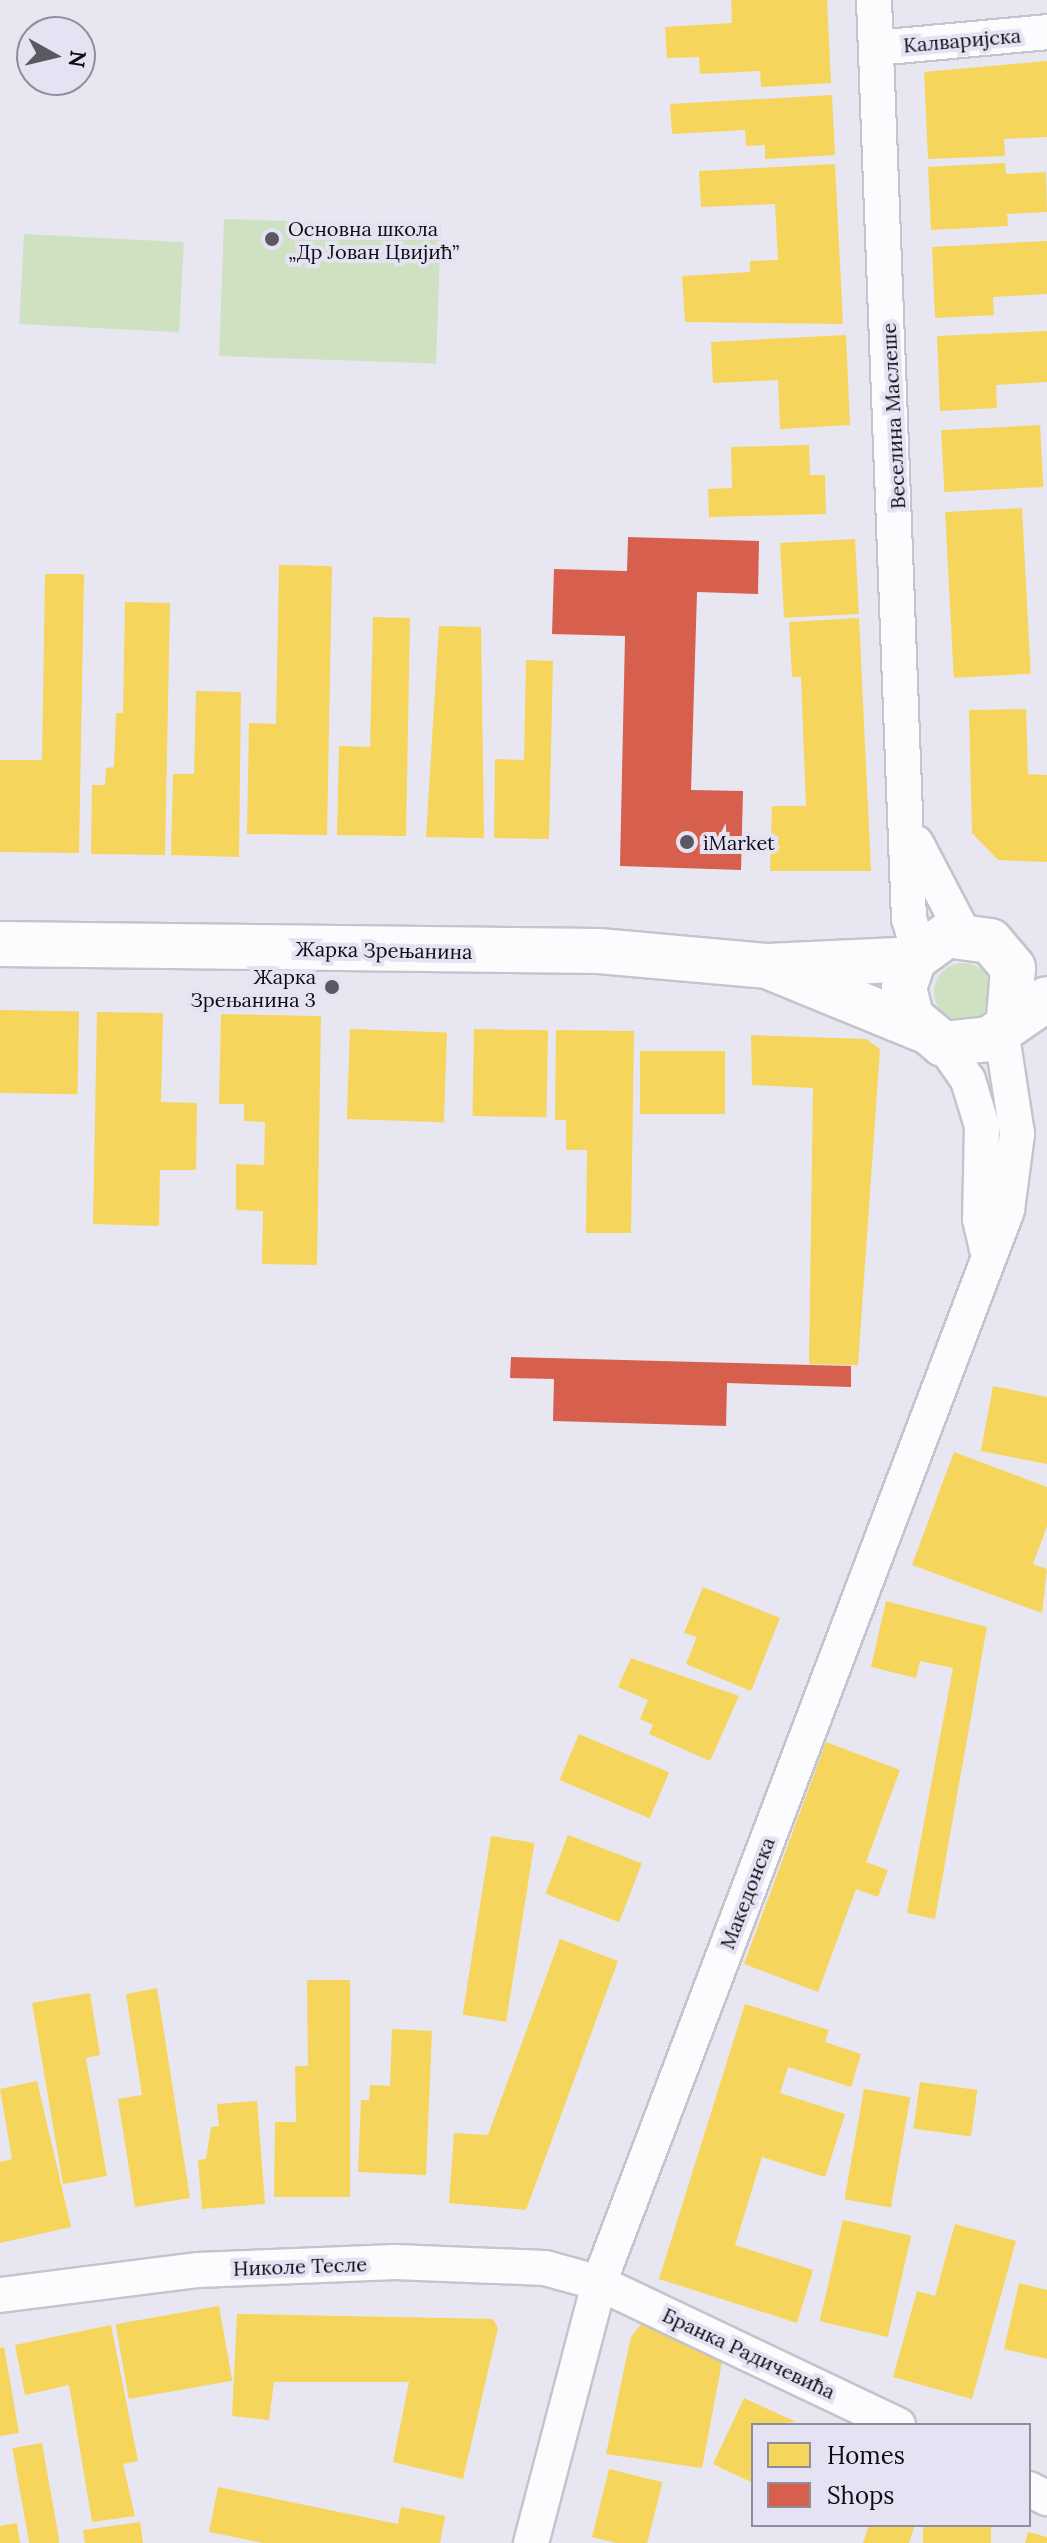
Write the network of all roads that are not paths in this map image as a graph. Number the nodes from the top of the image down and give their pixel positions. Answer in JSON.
{"nodes":[{"id":1,"x":874,"y":0,"type":"edge"},
{"id":2,"x":1047,"y":32,"type":"edge"},
{"id":3,"x":876,"y":48,"type":"junction"},
{"id":4,"x":911,"y":831,"type":"junction"},
{"id":5,"x":976,"y":937,"type":"junction"},
{"id":6,"x":0,"y":944,"type":"edge"},
{"id":7,"x":916,"y":955,"type":"junction"},
{"id":8,"x":1047,"y":955,"type":"edge"},
{"id":9,"x":768,"y":966,"type":"junction"},
{"id":10,"x":1047,"y":999,"type":"edge"},
{"id":11,"x":1005,"y":1024,"type":"junction"},
{"id":12,"x":932,"y":1036,"type":"junction"},
{"id":13,"x":987,"y":1250,"type":"junction"},
{"id":14,"x":599,"y":2283,"type":"junction"},
{"id":15,"x":0,"y":2295,"type":"edge"},
{"id":16,"x":894,"y":2423,"type":"edge"},
{"id":17,"x":531,"y":2543,"type":"edge"}],
"edges":[{"from":1,"to":3,"type":"street","name":"Веселина Маслеше"},
{"from":2,"to":3,"type":"street","name":"Калваријска"},
{"from":3,"to":4,"type":"street","name":"Веселина Маслеше"},
{"from":4,"to":5,"type":"street","name":"Веселина Маслеше"},
{"from":4,"to":7,"type":"street","name":"Веселина Маслеше"},
{"from":5,"to":7,"type":"main road","name":"Жарка Зрењанина"},
{"from":5,"to":8,"type":"main road"},
{"from":5,"to":11,"type":"main road"},
{"from":6,"to":9,"type":"main road","name":"Жарка Зрењанина"},
{"from":7,"to":9,"type":"main road","name":"Жарка Зрењанина"},
{"from":7,"to":12,"type":"main road"},
{"from":9,"to":12,"type":"main road","name":"Жарка Зрењанина"},
{"from":10,"to":11,"type":"main road","name":"Жарка Зрењанина"},
{"from":11,"to":12,"type":"main road","name":"Жарка Зрењанина"},
{"from":11,"to":13,"type":"street","name":"Македонска"},
{"from":12,"to":13,"type":"street","name":"Македонска"},
{"from":13,"to":14,"type":"street","name":"Македонска"},
{"from":14,"to":15,"type":"street","name":"Николе Тесле"},
{"from":14,"to":16,"type":"street","name":"Бранка Радичевића"},
{"from":14,"to":17,"type":"street","name":"Македонска"}]}
